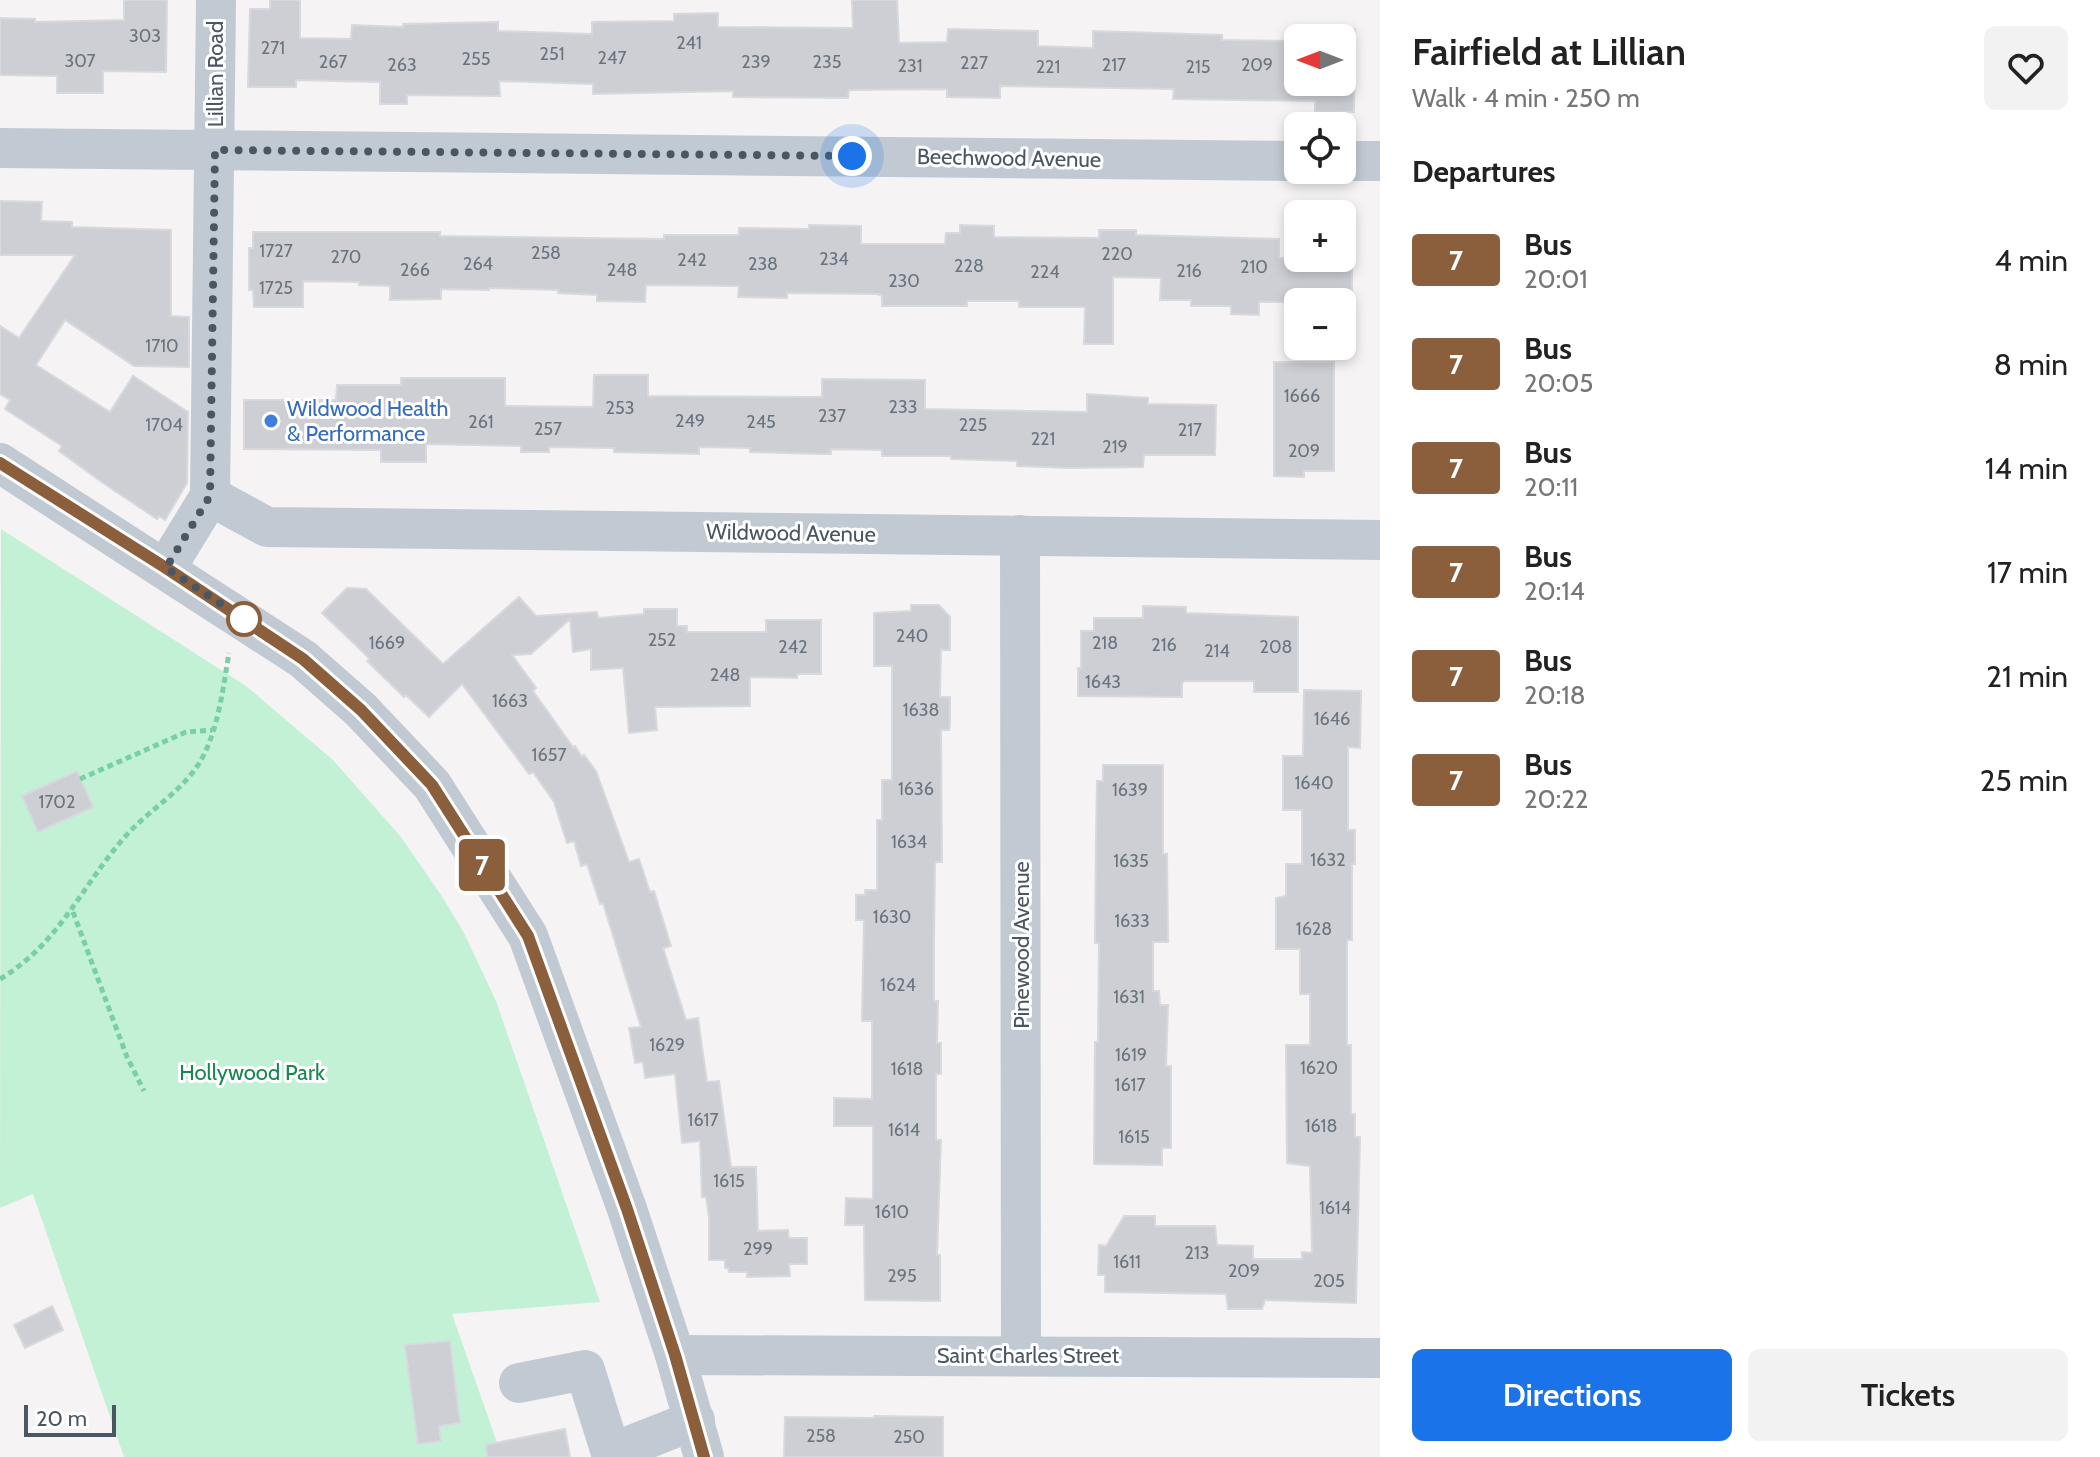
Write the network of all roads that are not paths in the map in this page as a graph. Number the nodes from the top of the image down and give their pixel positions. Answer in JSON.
{"nodes":[{"id":1,"x":216,"y":0,"type":"edge"},
{"id":2,"x":0,"y":148,"type":"edge"},
{"id":3,"x":215,"y":150,"type":"junction"},
{"id":4,"x":1284,"y":161,"type":"edge"},
{"id":5,"x":1356,"y":161,"type":"edge"},
{"id":6,"x":1380,"y":161,"type":"edge"},
{"id":7,"x":0,"y":463,"type":"edge"},
{"id":8,"x":210,"y":496,"type":"junction"},
{"id":9,"x":1020,"y":535,"type":"junction"},
{"id":10,"x":1380,"y":540,"type":"edge"},
{"id":11,"x":166,"y":568,"type":"junction"},
{"id":12,"x":675,"y":1355,"type":"junction"},
{"id":13,"x":1021,"y":1355,"type":"junction"},
{"id":14,"x":1380,"y":1358,"type":"edge"},
{"id":15,"x":519,"y":1383,"type":"dead end"},
{"id":16,"x":700,"y":1438,"type":"edge"},
{"id":17,"x":611,"y":1455,"type":"edge"}],
"edges":[{"from":1,"to":3,"type":"street","name":"Lillian Road"},
{"from":2,"to":3,"type":"street","name":"Beechwood Avenue"},
{"from":3,"to":4,"type":"street","name":"Beechwood Avenue"},
{"from":3,"to":8,"type":"street","name":"Lillian Road"},
{"from":5,"to":6,"type":"street"},
{"from":7,"to":11,"type":"street"},
{"from":8,"to":9,"type":"street","name":"Wildwood Avenue"},
{"from":8,"to":11,"type":"street"},
{"from":9,"to":10,"type":"street","name":"Wildwood Avenue"},
{"from":9,"to":13,"type":"street","name":"Pinewood Avenue"},
{"from":11,"to":12,"type":"street"},
{"from":12,"to":13,"type":"street","name":"Saint Charles Street"},
{"from":12,"to":16,"type":"street"},
{"from":13,"to":14,"type":"street","name":"Saint Charles Street"},
{"from":15,"to":17,"type":"street"},
{"from":16,"to":17,"type":"street"}]}
